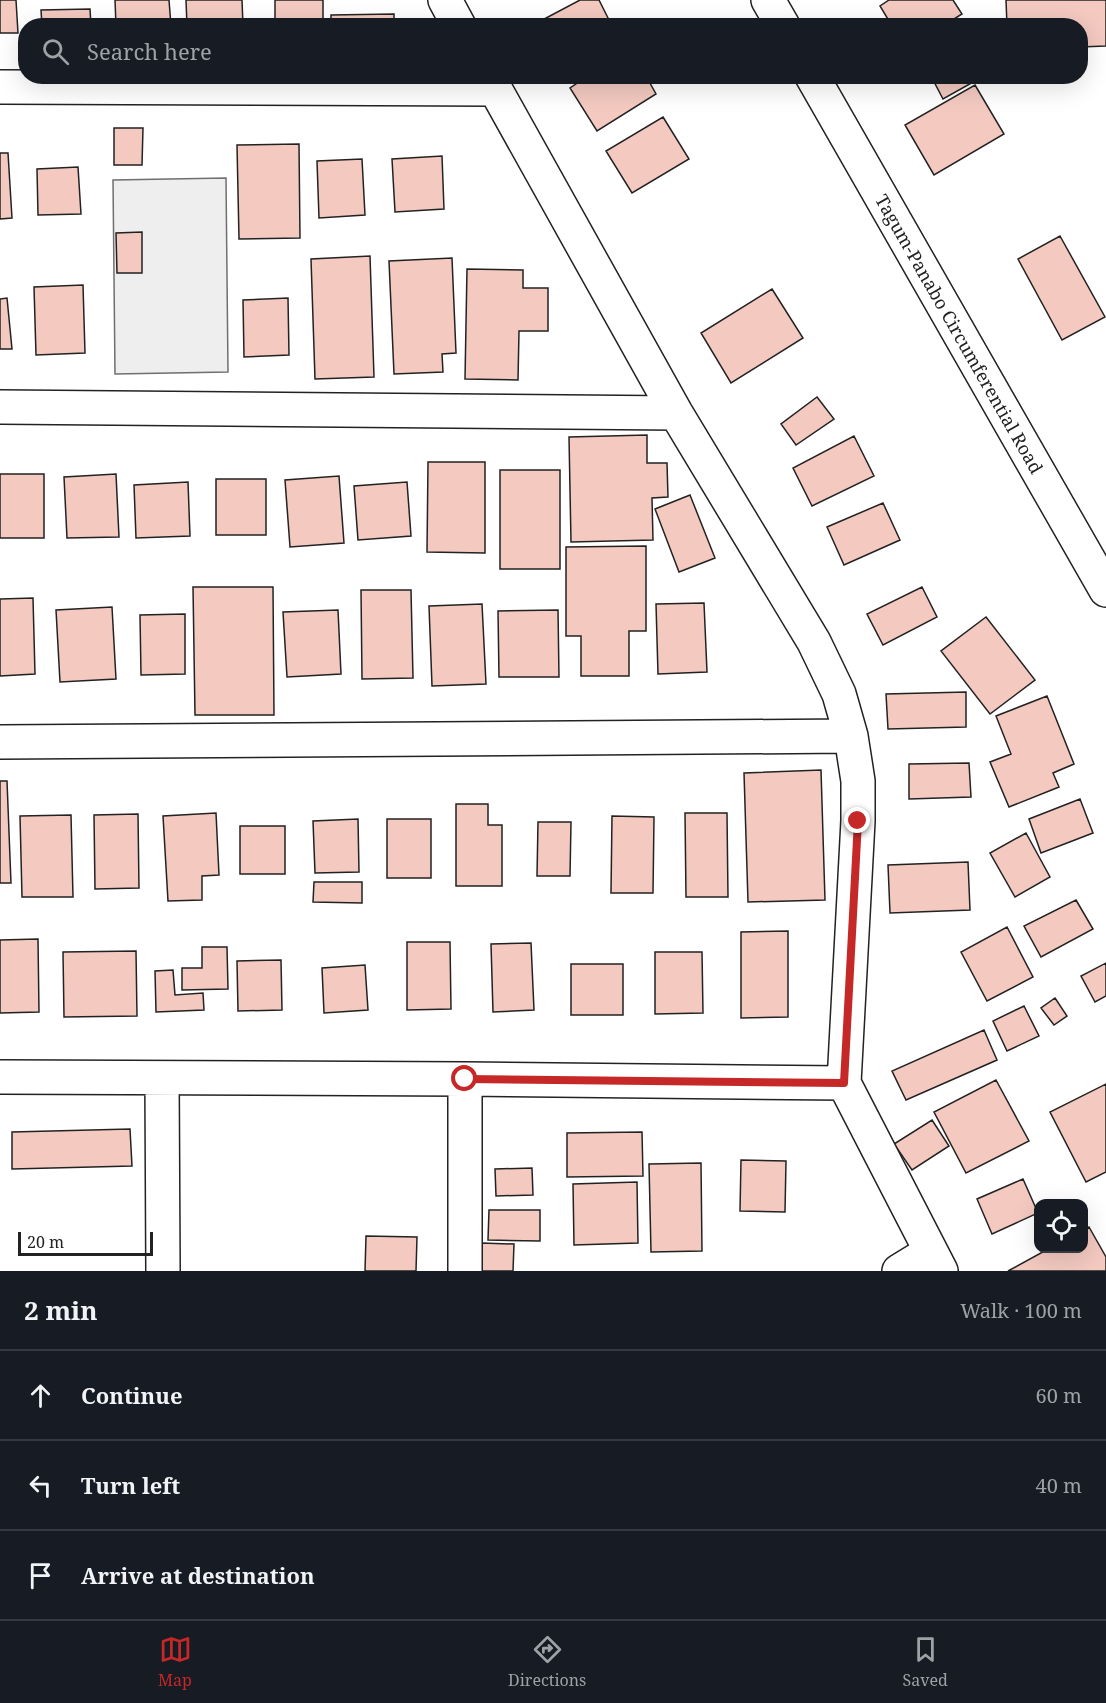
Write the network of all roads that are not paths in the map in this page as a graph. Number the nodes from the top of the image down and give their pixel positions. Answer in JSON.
{"nodes":[{"id":1,"x":445,"y":0,"type":"edge"},
{"id":2,"x":768,"y":0,"type":"edge"},
{"id":3,"x":455,"y":18,"type":"edge"},
{"id":4,"x":778,"y":18,"type":"edge"},
{"id":5,"x":368,"y":84,"type":"edge"},
{"id":6,"x":492,"y":84,"type":"edge"},
{"id":7,"x":817,"y":84,"type":"edge"},
{"id":8,"x":0,"y":87,"type":"edge"},
{"id":9,"x":0,"y":407,"type":"edge"},
{"id":10,"x":676,"y":413,"type":"junction"},
{"id":11,"x":1106,"y":591,"type":"edge"},
{"id":12,"x":851,"y":736,"type":"junction"},
{"id":13,"x":0,"y":742,"type":"edge"},
{"id":14,"x":0,"y":1077,"type":"edge"},
{"id":15,"x":162,"y":1078,"type":"junction"},
{"id":16,"x":465,"y":1079,"type":"junction"},
{"id":17,"x":844,"y":1083,"type":"junction"},
{"id":18,"x":935,"y":1262,"type":"edge"},
{"id":19,"x":163,"y":1271,"type":"edge"},
{"id":20,"x":465,"y":1271,"type":"edge"},
{"id":21,"x":899,"y":1271,"type":"edge"}],
"edges":[{"from":1,"to":3,"type":"street"},
{"from":2,"to":4,"type":"street"},
{"from":5,"to":8,"type":"street"},
{"from":6,"to":10,"type":"street"},
{"from":7,"to":11,"type":"street","name":"Tagum-Panabo Circumferential Road"},
{"from":9,"to":10,"type":"street"},
{"from":10,"to":12,"type":"street"},
{"from":12,"to":13,"type":"street"},
{"from":12,"to":17,"type":"street"},
{"from":14,"to":15,"type":"street"},
{"from":15,"to":16,"type":"street"},
{"from":15,"to":19,"type":"street"},
{"from":16,"to":17,"type":"street"},
{"from":16,"to":20,"type":"street"},
{"from":17,"to":18,"type":"street"},
{"from":18,"to":21,"type":"street"}]}
